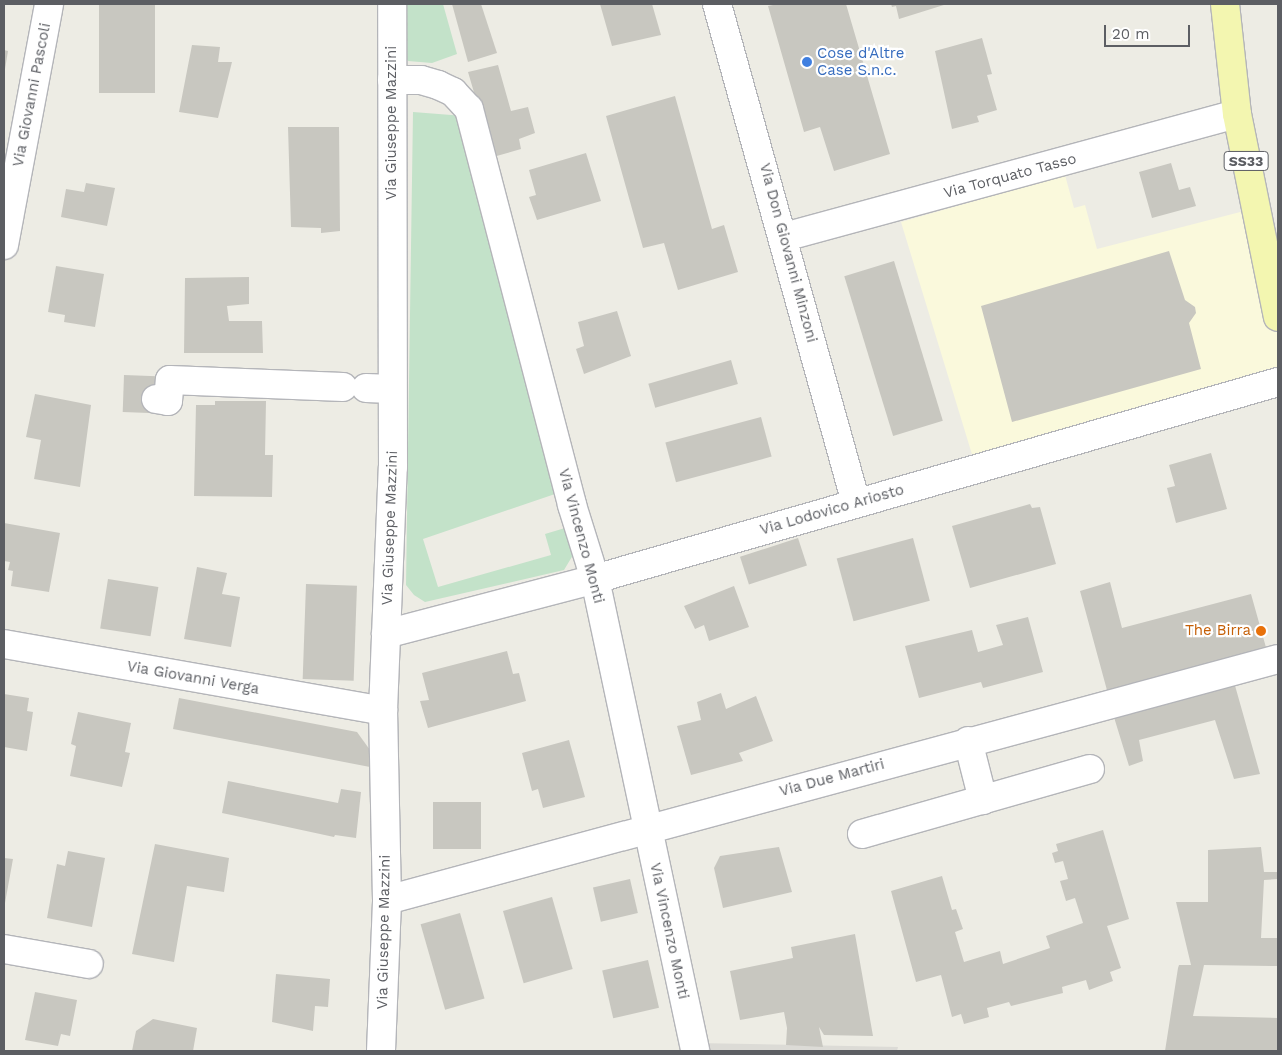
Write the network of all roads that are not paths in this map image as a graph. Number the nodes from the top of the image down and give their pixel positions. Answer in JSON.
{"nodes":[{"id":1,"x":49,"y":4,"type":"edge"},
{"id":2,"x":392,"y":4,"type":"edge"},
{"id":3,"x":717,"y":4,"type":"edge"},
{"id":4,"x":1225,"y":4,"type":"edge"},
{"id":5,"x":392,"y":80,"type":"junction"},
{"id":6,"x":1237,"y":114,"type":"junction"},
{"id":7,"x":784,"y":237,"type":"junction"},
{"id":8,"x":4,"y":245,"type":"edge"},
{"id":9,"x":1278,"y":317,"type":"edge"},
{"id":10,"x":1278,"y":382,"type":"edge"},
{"id":11,"x":392,"y":389,"type":"junction"},
{"id":12,"x":156,"y":400,"type":"dead end"},
{"id":13,"x":856,"y":503,"type":"junction"},
{"id":14,"x":595,"y":579,"type":"junction"},
{"id":15,"x":386,"y":634,"type":"junction"},
{"id":16,"x":4,"y":644,"type":"edge"},
{"id":17,"x":1278,"y":659,"type":"edge"},
{"id":18,"x":383,"y":711,"type":"junction"},
{"id":19,"x":968,"y":741,"type":"junction"},
{"id":20,"x":1090,"y":769,"type":"dead end"},
{"id":21,"x":983,"y":800,"type":"junction"},
{"id":22,"x":648,"y":829,"type":"junction"},
{"id":23,"x":862,"y":834,"type":"dead end"},
{"id":24,"x":387,"y":900,"type":"junction"},
{"id":25,"x":4,"y":949,"type":"edge"},
{"id":26,"x":89,"y":964,"type":"dead end"},
{"id":27,"x":381,"y":1051,"type":"edge"},
{"id":28,"x":695,"y":1051,"type":"edge"}],
"edges":[{"from":1,"to":8,"type":"street","name":"Via Giovanni Pascoli"},
{"from":2,"to":5,"type":"street","name":"Via Giuseppe Mazzini"},
{"from":3,"to":7,"type":"street","name":"Via Don Giovanni Minzoni"},
{"from":4,"to":6,"type":"main road","number":"SS33"},
{"from":5,"to":11,"type":"street","name":"Via Giuseppe Mazzini"},
{"from":5,"to":14,"type":"street","name":"Via Vincenzo Monti"},
{"from":6,"to":7,"type":"street","name":"Via Torquato Tasso"},
{"from":6,"to":9,"type":"main road","number":"SS33"},
{"from":7,"to":13,"type":"street","name":"Via Don Giovanni Minzoni"},
{"from":10,"to":13,"type":"street","name":"Via Lodovico Ariosto"},
{"from":11,"to":12,"type":"street"},
{"from":11,"to":15,"type":"street","name":"Via Giuseppe Mazzini"},
{"from":13,"to":14,"type":"street","name":"Via Lodovico Ariosto"},
{"from":14,"to":15,"type":"street","name":"Via Lodovico Ariosto"},
{"from":14,"to":22,"type":"street","name":"Via Vincenzo Monti"},
{"from":15,"to":18,"type":"street","name":"Via Giuseppe Mazzini"},
{"from":16,"to":18,"type":"street","name":"Via Giovanni Verga"},
{"from":17,"to":19,"type":"street","name":"Via Due Martiri"},
{"from":18,"to":24,"type":"street","name":"Via Giuseppe Mazzini"},
{"from":19,"to":21,"type":"street"},
{"from":19,"to":22,"type":"street","name":"Via Due Martiri"},
{"from":20,"to":21,"type":"street"},
{"from":21,"to":23,"type":"street"},
{"from":22,"to":24,"type":"street","name":"Via Due Martiri"},
{"from":22,"to":28,"type":"street","name":"Via Vincenzo Monti"},
{"from":24,"to":27,"type":"street","name":"Via Giuseppe Mazzini"},
{"from":25,"to":26,"type":"street"}]}
